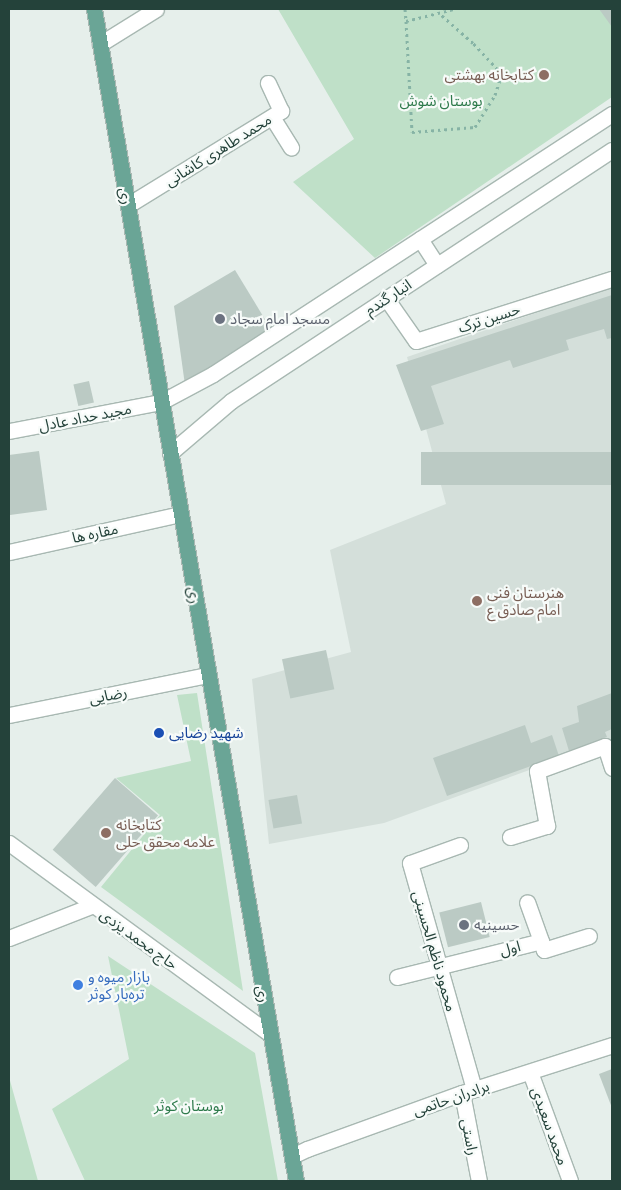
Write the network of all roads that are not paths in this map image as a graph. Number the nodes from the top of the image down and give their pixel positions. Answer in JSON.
{"nodes":[{"id":1,"x":94,"y":9,"type":"edge"},
{"id":2,"x":156,"y":9,"type":"edge"},
{"id":3,"x":100,"y":44,"type":"junction"},
{"id":4,"x":268,"y":83,"type":"dead end"},
{"id":5,"x":612,"y":114,"type":"edge"},
{"id":6,"x":272,"y":116,"type":"junction"},
{"id":7,"x":291,"y":148,"type":"dead end"},
{"id":8,"x":612,"y":150,"type":"edge"},
{"id":9,"x":128,"y":205,"type":"junction"},
{"id":10,"x":420,"y":239,"type":"junction"},
{"id":11,"x":437,"y":265,"type":"junction"},
{"id":12,"x":612,"y":279,"type":"edge"},
{"id":13,"x":386,"y":298,"type":"junction"},
{"id":14,"x":161,"y":402,"type":"junction"},
{"id":15,"x":9,"y":432,"type":"edge"},
{"id":16,"x":170,"y":453,"type":"junction"},
{"id":17,"x":180,"y":514,"type":"junction"},
{"id":18,"x":9,"y":552,"type":"edge"},
{"id":19,"x":208,"y":675,"type":"junction"},
{"id":20,"x":9,"y":714,"type":"edge"},
{"id":21,"x":612,"y":768,"type":"edge"},
{"id":22,"x":510,"y":837,"type":"dead end"},
{"id":23,"x":9,"y":843,"type":"edge"},
{"id":24,"x":460,"y":845,"type":"dead end"},
{"id":25,"x":528,"y":902,"type":"dead end"},
{"id":26,"x":93,"y":905,"type":"junction"},
{"id":27,"x":589,"y":936,"type":"dead end"},
{"id":28,"x":9,"y":938,"type":"edge"},
{"id":29,"x":541,"y":941,"type":"junction"},
{"id":30,"x":439,"y":966,"type":"junction"},
{"id":31,"x":397,"y":977,"type":"dead end"},
{"id":32,"x":270,"y":1034,"type":"junction"},
{"id":33,"x":612,"y":1045,"type":"edge"},
{"id":34,"x":530,"y":1072,"type":"junction"},
{"id":35,"x":468,"y":1091,"type":"junction"},
{"id":36,"x":292,"y":1156,"type":"junction"},
{"id":37,"x":296,"y":1181,"type":"edge"},
{"id":38,"x":479,"y":1181,"type":"edge"},
{"id":39,"x":570,"y":1181,"type":"edge"}],
"edges":[{"from":1,"to":3,"type":"main road","name":"ری"},
{"from":2,"to":3,"type":"street"},
{"from":3,"to":9,"type":"main road","name":"ری"},
{"from":4,"to":6,"type":"street","name":"محمد طاهری کاشانی"},
{"from":5,"to":10,"type":"street","name":"انبار گندم"},
{"from":6,"to":7,"type":"street"},
{"from":6,"to":9,"type":"street","name":"محمد طاهری کاشانی"},
{"from":8,"to":11,"type":"street","name":"انبار گندم"},
{"from":9,"to":14,"type":"main road","name":"ری"},
{"from":10,"to":11,"type":"street"},
{"from":10,"to":14,"type":"street","name":"انبار گندم"},
{"from":11,"to":13,"type":"street","name":"انبار گندم"},
{"from":12,"to":13,"type":"street","name":"حسین ترک"},
{"from":13,"to":16,"type":"street","name":"انبار گندم"},
{"from":14,"to":15,"type":"street","name":"مجید حداد عادل"},
{"from":14,"to":16,"type":"main road","name":"ری"},
{"from":16,"to":17,"type":"main road","name":"ری"},
{"from":17,"to":18,"type":"street","name":"مقاره ها"},
{"from":17,"to":19,"type":"main road","name":"ری"},
{"from":19,"to":20,"type":"street","name":"رضایی"},
{"from":19,"to":32,"type":"main road","name":"ری"},
{"from":21,"to":22,"type":"street"},
{"from":23,"to":26,"type":"street","name":"حاج محمد یزدی"},
{"from":24,"to":30,"type":"street","name":"محمود ناظم الحسینی"},
{"from":25,"to":29,"type":"street","name":"اول"},
{"from":26,"to":28,"type":"street"},
{"from":26,"to":32,"type":"street","name":"حاج محمد یزدی"},
{"from":27,"to":29,"type":"street"},
{"from":29,"to":30,"type":"street","name":"اول"},
{"from":30,"to":31,"type":"street","name":"اول"},
{"from":30,"to":35,"type":"street","name":"محمود ناظم الحسینی"},
{"from":32,"to":36,"type":"main road","name":"ری"},
{"from":33,"to":34,"type":"street","name":"برادران حاتمی"},
{"from":34,"to":35,"type":"street","name":"برادران حاتمی"},
{"from":34,"to":39,"type":"street","name":"محمد سعیدی"},
{"from":35,"to":36,"type":"street","name":"برادران حاتمی"},
{"from":35,"to":38,"type":"street","name":"راستی"},
{"from":36,"to":37,"type":"main road","name":"ری"}]}
